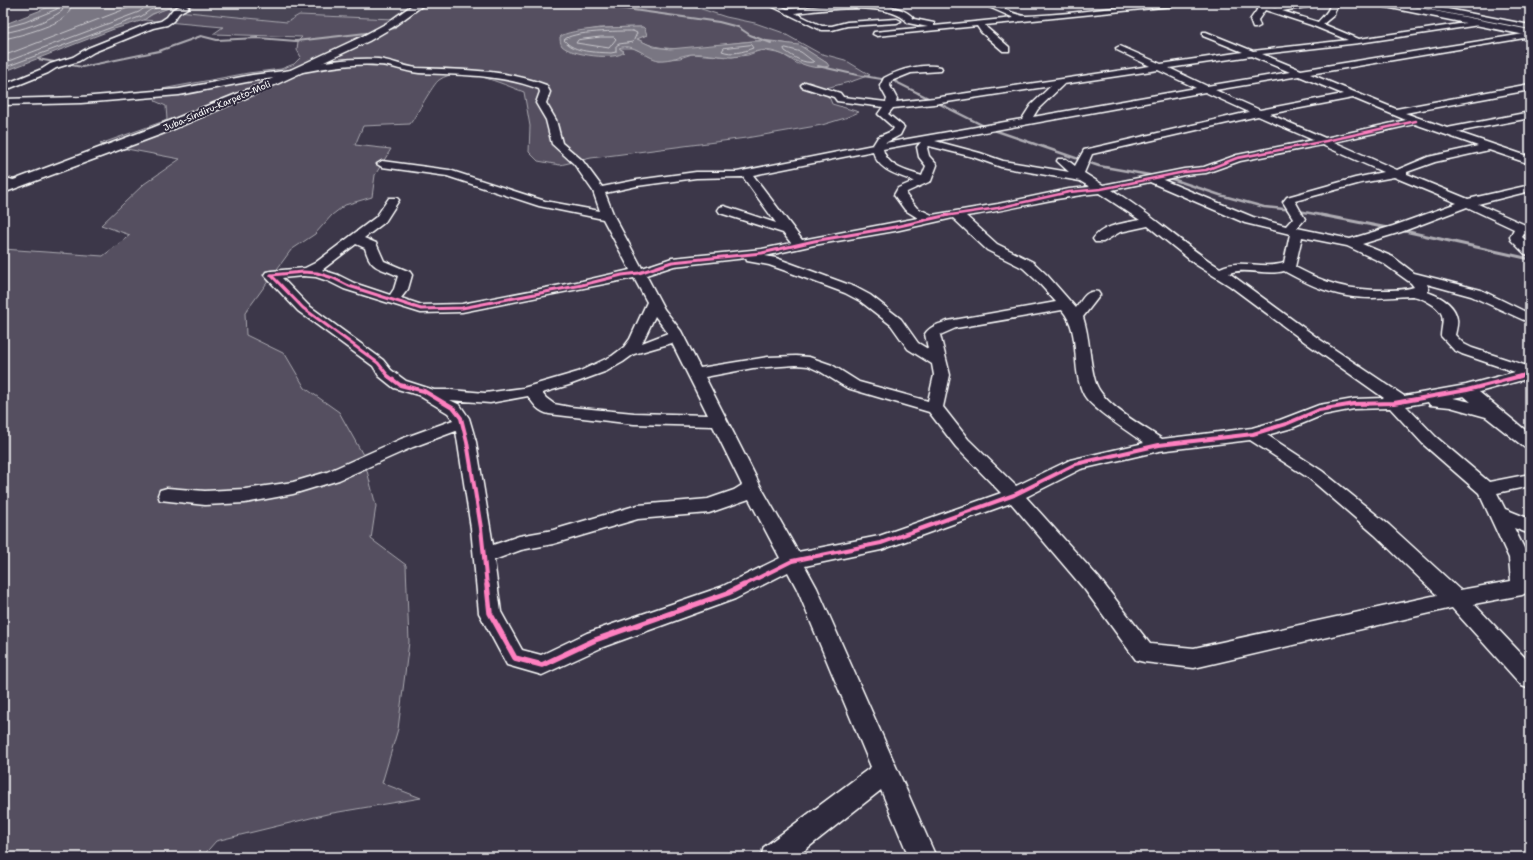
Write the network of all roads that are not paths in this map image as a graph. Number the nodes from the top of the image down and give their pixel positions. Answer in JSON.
{"nodes":[{"id":1,"x":421,"y":3,"type":"edge"},
{"id":2,"x":769,"y":3,"type":"edge"},
{"id":3,"x":877,"y":3,"type":"edge"},
{"id":4,"x":1000,"y":3,"type":"edge"},
{"id":5,"x":1182,"y":3,"type":"edge"},
{"id":6,"x":1251,"y":3,"type":"edge"},
{"id":7,"x":1318,"y":3,"type":"edge"},
{"id":8,"x":1334,"y":3,"type":"edge"},
{"id":9,"x":1381,"y":3,"type":"edge"},
{"id":10,"x":1406,"y":3,"type":"edge"},
{"id":11,"x":865,"y":4,"type":"junction"},
{"id":12,"x":986,"y":4,"type":"edge"},
{"id":13,"x":1459,"y":4,"type":"dead end"},
{"id":14,"x":185,"y":7,"type":"dead end"},
{"id":15,"x":1261,"y":7,"type":"edge"},
{"id":16,"x":1435,"y":8,"type":"junction"},
{"id":17,"x":1276,"y":10,"type":"junction"},
{"id":18,"x":785,"y":11,"type":"junction"},
{"id":19,"x":1026,"y":19,"type":"junction"},
{"id":20,"x":911,"y":21,"type":"junction"},
{"id":21,"x":1322,"y":22,"type":"dead end"},
{"id":22,"x":1478,"y":22,"type":"junction"},
{"id":23,"x":982,"y":24,"type":"junction"},
{"id":24,"x":1256,"y":26,"type":"dead end"},
{"id":25,"x":945,"y":27,"type":"junction"},
{"id":26,"x":1530,"y":27,"type":"edge"},
{"id":27,"x":877,"y":34,"type":"dead end"},
{"id":28,"x":1206,"y":34,"type":"dead end"},
{"id":29,"x":1530,"y":34,"type":"edge"},
{"id":30,"x":1359,"y":41,"type":"junction"},
{"id":31,"x":344,"y":48,"type":"junction"},
{"id":32,"x":1120,"y":48,"type":"dead end"},
{"id":33,"x":1006,"y":49,"type":"dead end"},
{"id":34,"x":361,"y":51,"type":"dead end"},
{"id":35,"x":374,"y":53,"type":"dead end"},
{"id":36,"x":1253,"y":53,"type":"junction"},
{"id":37,"x":397,"y":64,"type":"junction"},
{"id":38,"x":1160,"y":67,"type":"junction"},
{"id":39,"x":938,"y":69,"type":"dead end"},
{"id":40,"x":297,"y":71,"type":"junction"},
{"id":41,"x":1299,"y":73,"type":"junction"},
{"id":42,"x":1060,"y":83,"type":"junction"},
{"id":43,"x":7,"y":86,"type":"edge"},
{"id":44,"x":805,"y":86,"type":"dead end"},
{"id":45,"x":1530,"y":87,"type":"edge"},
{"id":46,"x":1207,"y":90,"type":"junction"},
{"id":47,"x":3,"y":93,"type":"edge"},
{"id":48,"x":1354,"y":94,"type":"junction"},
{"id":49,"x":3,"y":102,"type":"edge"},
{"id":50,"x":890,"y":105,"type":"junction"},
{"id":51,"x":1396,"y":112,"type":"junction"},
{"id":52,"x":1259,"y":113,"type":"junction"},
{"id":53,"x":1530,"y":115,"type":"edge"},
{"id":54,"x":1025,"y":121,"type":"junction"},
{"id":55,"x":1416,"y":121,"type":"junction"},
{"id":56,"x":1446,"y":131,"type":"junction"},
{"id":57,"x":930,"y":140,"type":"junction"},
{"id":58,"x":1326,"y":141,"type":"junction"},
{"id":59,"x":877,"y":147,"type":"junction"},
{"id":60,"x":1490,"y":147,"type":"junction"},
{"id":61,"x":1527,"y":158,"type":"edge"},
{"id":62,"x":1364,"y":159,"type":"junction"},
{"id":63,"x":1062,"y":162,"type":"dead end"},
{"id":64,"x":382,"y":164,"type":"dead end"},
{"id":65,"x":1399,"y":175,"type":"junction"},
{"id":66,"x":748,"y":176,"type":"dead end"},
{"id":67,"x":1080,"y":176,"type":"junction"},
{"id":68,"x":1152,"y":179,"type":"junction"},
{"id":69,"x":3,"y":180,"type":"edge"},
{"id":70,"x":1359,"y":180,"type":"junction"},
{"id":71,"x":924,"y":181,"type":"junction"},
{"id":72,"x":16,"y":184,"type":"junction"},
{"id":73,"x":1530,"y":188,"type":"edge"},
{"id":74,"x":3,"y":189,"type":"edge"},
{"id":75,"x":1101,"y":189,"type":"junction"},
{"id":76,"x":599,"y":191,"type":"junction"},
{"id":77,"x":394,"y":200,"type":"dead end"},
{"id":78,"x":1467,"y":203,"type":"junction"},
{"id":79,"x":724,"y":210,"type":"dead end"},
{"id":80,"x":956,"y":214,"type":"junction"},
{"id":81,"x":608,"y":216,"type":"junction"},
{"id":82,"x":931,"y":219,"type":"junction"},
{"id":83,"x":1150,"y":222,"type":"junction"},
{"id":84,"x":787,"y":230,"type":"junction"},
{"id":85,"x":1526,"y":230,"type":"edge"},
{"id":86,"x":1293,"y":231,"type":"junction"},
{"id":87,"x":1099,"y":239,"type":"dead end"},
{"id":88,"x":355,"y":240,"type":"junction"},
{"id":89,"x":1350,"y":243,"type":"junction"},
{"id":90,"x":798,"y":244,"type":"junction"},
{"id":91,"x":1530,"y":251,"type":"edge"},
{"id":92,"x":744,"y":256,"type":"junction"},
{"id":93,"x":1286,"y":267,"type":"junction"},
{"id":94,"x":307,"y":272,"type":"junction"},
{"id":95,"x":639,"y":273,"type":"junction"},
{"id":96,"x":1219,"y":273,"type":"junction"},
{"id":97,"x":1412,"y":276,"type":"junction"},
{"id":98,"x":1417,"y":290,"type":"junction"},
{"id":99,"x":1093,"y":295,"type":"dead end"},
{"id":100,"x":393,"y":300,"type":"junction"},
{"id":101,"x":654,"y":302,"type":"junction"},
{"id":102,"x":1498,"y":303,"type":"junction"},
{"id":103,"x":1071,"y":311,"type":"junction"},
{"id":104,"x":1530,"y":319,"type":"edge"},
{"id":105,"x":676,"y":335,"type":"junction"},
{"id":106,"x":629,"y":350,"type":"junction"},
{"id":107,"x":939,"y":362,"type":"junction"},
{"id":108,"x":1530,"y":372,"type":"edge"},
{"id":109,"x":696,"y":374,"type":"junction"},
{"id":110,"x":532,"y":390,"type":"junction"},
{"id":111,"x":1467,"y":390,"type":"junction"},
{"id":112,"x":432,"y":395,"type":"junction"},
{"id":113,"x":1404,"y":401,"type":"junction"},
{"id":114,"x":935,"y":408,"type":"junction"},
{"id":115,"x":1492,"y":413,"type":"junction"},
{"id":116,"x":719,"y":420,"type":"junction"},
{"id":117,"x":462,"y":423,"type":"junction"},
{"id":118,"x":1253,"y":434,"type":"junction"},
{"id":119,"x":1530,"y":443,"type":"edge"},
{"id":120,"x":1159,"y":445,"type":"junction"},
{"id":121,"x":1530,"y":480,"type":"edge"},
{"id":122,"x":752,"y":487,"type":"junction"},
{"id":123,"x":1486,"y":489,"type":"junction"},
{"id":124,"x":167,"y":495,"type":"dead end"},
{"id":125,"x":1014,"y":495,"type":"junction"},
{"id":126,"x":1496,"y":513,"type":"junction"},
{"id":127,"x":1530,"y":527,"type":"edge"},
{"id":128,"x":484,"y":556,"type":"junction"},
{"id":129,"x":792,"y":561,"type":"junction"},
{"id":130,"x":1526,"y":586,"type":"edge"},
{"id":131,"x":1456,"y":599,"type":"junction"},
{"id":132,"x":1530,"y":670,"type":"edge"},
{"id":133,"x":1530,"y":679,"type":"edge"},
{"id":134,"x":885,"y":771,"type":"junction"},
{"id":135,"x":774,"y":857,"type":"edge"},
{"id":136,"x":924,"y":857,"type":"edge"}],
"edges":[{"from":1,"to":31,"type":"main road","name":"Juba-Sindiru-Karpeto-Moli"},
{"from":2,"to":18,"type":"street"},
{"from":3,"to":11,"type":"street"},
{"from":4,"to":12,"type":"street"},
{"from":5,"to":19,"type":"street"},
{"from":6,"to":15,"type":"street"},
{"from":7,"to":17,"type":"street"},
{"from":8,"to":21,"type":"street"},
{"from":9,"to":22,"type":"main road"},
{"from":10,"to":16,"type":"street"},
{"from":11,"to":18,"type":"street"},
{"from":11,"to":20,"type":"street"},
{"from":12,"to":19,"type":"street"},
{"from":13,"to":16,"type":"street"},
{"from":14,"to":43,"type":"street"},
{"from":15,"to":17,"type":"street"},
{"from":15,"to":24,"type":"street"},
{"from":16,"to":26,"type":"street"},
{"from":17,"to":30,"type":"street"},
{"from":18,"to":20,"type":"street"},
{"from":19,"to":23,"type":"street"},
{"from":20,"to":25,"type":"street"},
{"from":22,"to":29,"type":"main road"},
{"from":22,"to":30,"type":"street"},
{"from":23,"to":25,"type":"street"},
{"from":23,"to":33,"type":"street"},
{"from":25,"to":27,"type":"street"},
{"from":28,"to":36,"type":"street"},
{"from":29,"to":41,"type":"street"},
{"from":30,"to":36,"type":"street"},
{"from":31,"to":34,"type":"street"},
{"from":31,"to":40,"type":"main road","name":"Juba-Sindiru-Karpeto-Moli"},
{"from":32,"to":38,"type":"street"},
{"from":35,"to":37,"type":"street"},
{"from":36,"to":38,"type":"street"},
{"from":36,"to":41,"type":"street"},
{"from":37,"to":40,"type":"street"},
{"from":37,"to":76,"type":"street"},
{"from":38,"to":42,"type":"street"},
{"from":38,"to":46,"type":"street"},
{"from":39,"to":50,"type":"street"},
{"from":40,"to":49,"type":"street"},
{"from":40,"to":72,"type":"main road","name":"Juba-Sindiru-Karpeto-Moli"},
{"from":41,"to":46,"type":"street"},
{"from":41,"to":48,"type":"street"},
{"from":42,"to":50,"type":"street"},
{"from":42,"to":54,"type":"street"},
{"from":43,"to":47,"type":"street"},
{"from":44,"to":50,"type":"street"},
{"from":45,"to":51,"type":"street"},
{"from":46,"to":52,"type":"street"},
{"from":46,"to":54,"type":"street"},
{"from":48,"to":51,"type":"street"},
{"from":48,"to":52,"type":"street"},
{"from":50,"to":59,"type":"street"},
{"from":51,"to":55,"type":"street"},
{"from":52,"to":58,"type":"street"},
{"from":52,"to":67,"type":"street"},
{"from":53,"to":56,"type":"street"},
{"from":54,"to":57,"type":"street"},
{"from":55,"to":56,"type":"street"},
{"from":55,"to":58,"type":"street"},
{"from":56,"to":60,"type":"street"},
{"from":57,"to":59,"type":"street"},
{"from":57,"to":67,"type":"street"},
{"from":57,"to":71,"type":"street"},
{"from":58,"to":62,"type":"street"},
{"from":58,"to":68,"type":"street"},
{"from":59,"to":71,"type":"street"},
{"from":59,"to":76,"type":"street"},
{"from":60,"to":61,"type":"street"},
{"from":60,"to":65,"type":"street"},
{"from":62,"to":65,"type":"street"},
{"from":62,"to":70,"type":"street"},
{"from":63,"to":67,"type":"street"},
{"from":64,"to":81,"type":"street"},
{"from":65,"to":70,"type":"street"},
{"from":65,"to":78,"type":"street"},
{"from":66,"to":84,"type":"street"},
{"from":67,"to":75,"type":"street"},
{"from":68,"to":75,"type":"street"},
{"from":68,"to":86,"type":"street"},
{"from":69,"to":72,"type":"street"},
{"from":70,"to":86,"type":"street"},
{"from":71,"to":82,"type":"street"},
{"from":72,"to":74,"type":"main road","name":"Juba-Sindiru-Karpeto-Moli"},
{"from":73,"to":78,"type":"street"},
{"from":75,"to":80,"type":"street"},
{"from":75,"to":83,"type":"street"},
{"from":76,"to":81,"type":"street"},
{"from":77,"to":88,"type":"street"},
{"from":78,"to":85,"type":"street"},
{"from":78,"to":89,"type":"street"},
{"from":79,"to":84,"type":"street"},
{"from":80,"to":82,"type":"street"},
{"from":80,"to":103,"type":"street"},
{"from":81,"to":95,"type":"street"},
{"from":82,"to":90,"type":"street"},
{"from":83,"to":87,"type":"street"},
{"from":83,"to":96,"type":"street"},
{"from":84,"to":90,"type":"street"},
{"from":85,"to":91,"type":"street"},
{"from":86,"to":89,"type":"street"},
{"from":86,"to":93,"type":"street"},
{"from":88,"to":94,"type":"street"},
{"from":88,"to":100,"type":"street"},
{"from":89,"to":97,"type":"street"},
{"from":90,"to":92,"type":"street"},
{"from":92,"to":95,"type":"street"},
{"from":92,"to":107,"type":"street"},
{"from":93,"to":96,"type":"street"},
{"from":93,"to":98,"type":"street"},
{"from":94,"to":100,"type":"street"},
{"from":94,"to":112,"type":"street"},
{"from":95,"to":100,"type":"street"},
{"from":95,"to":101,"type":"street"},
{"from":96,"to":113,"type":"street"},
{"from":97,"to":98,"type":"street"},
{"from":97,"to":102,"type":"street"},
{"from":98,"to":102,"type":"street"},
{"from":98,"to":108,"type":"street"},
{"from":99,"to":103,"type":"street"},
{"from":101,"to":105,"type":"street"},
{"from":101,"to":106,"type":"street"},
{"from":102,"to":104,"type":"street"},
{"from":103,"to":107,"type":"street"},
{"from":103,"to":120,"type":"street"},
{"from":105,"to":106,"type":"street"},
{"from":105,"to":109,"type":"street"},
{"from":106,"to":110,"type":"street"},
{"from":107,"to":114,"type":"street"},
{"from":108,"to":111,"type":"street"},
{"from":109,"to":114,"type":"street"},
{"from":109,"to":116,"type":"street"},
{"from":110,"to":112,"type":"street"},
{"from":110,"to":116,"type":"street"},
{"from":111,"to":113,"type":"street"},
{"from":111,"to":115,"type":"street"},
{"from":112,"to":117,"type":"street"},
{"from":113,"to":115,"type":"street"},
{"from":113,"to":118,"type":"street"},
{"from":113,"to":123,"type":"street"},
{"from":114,"to":125,"type":"street"},
{"from":115,"to":119,"type":"street"},
{"from":116,"to":122,"type":"street"},
{"from":117,"to":124,"type":"street"},
{"from":117,"to":128,"type":"street"},
{"from":118,"to":120,"type":"street"},
{"from":118,"to":131,"type":"street"},
{"from":120,"to":125,"type":"street"},
{"from":121,"to":123,"type":"street"},
{"from":122,"to":128,"type":"street"},
{"from":122,"to":129,"type":"street"},
{"from":123,"to":126,"type":"street"},
{"from":125,"to":129,"type":"street"},
{"from":125,"to":131,"type":"street"},
{"from":126,"to":127,"type":"street"},
{"from":126,"to":130,"type":"street"},
{"from":128,"to":129,"type":"street"},
{"from":129,"to":134,"type":"street"},
{"from":130,"to":131,"type":"street"},
{"from":131,"to":132,"type":"street"},
{"from":131,"to":133,"type":"street"},
{"from":134,"to":135,"type":"street"},
{"from":134,"to":136,"type":"street"}]}
